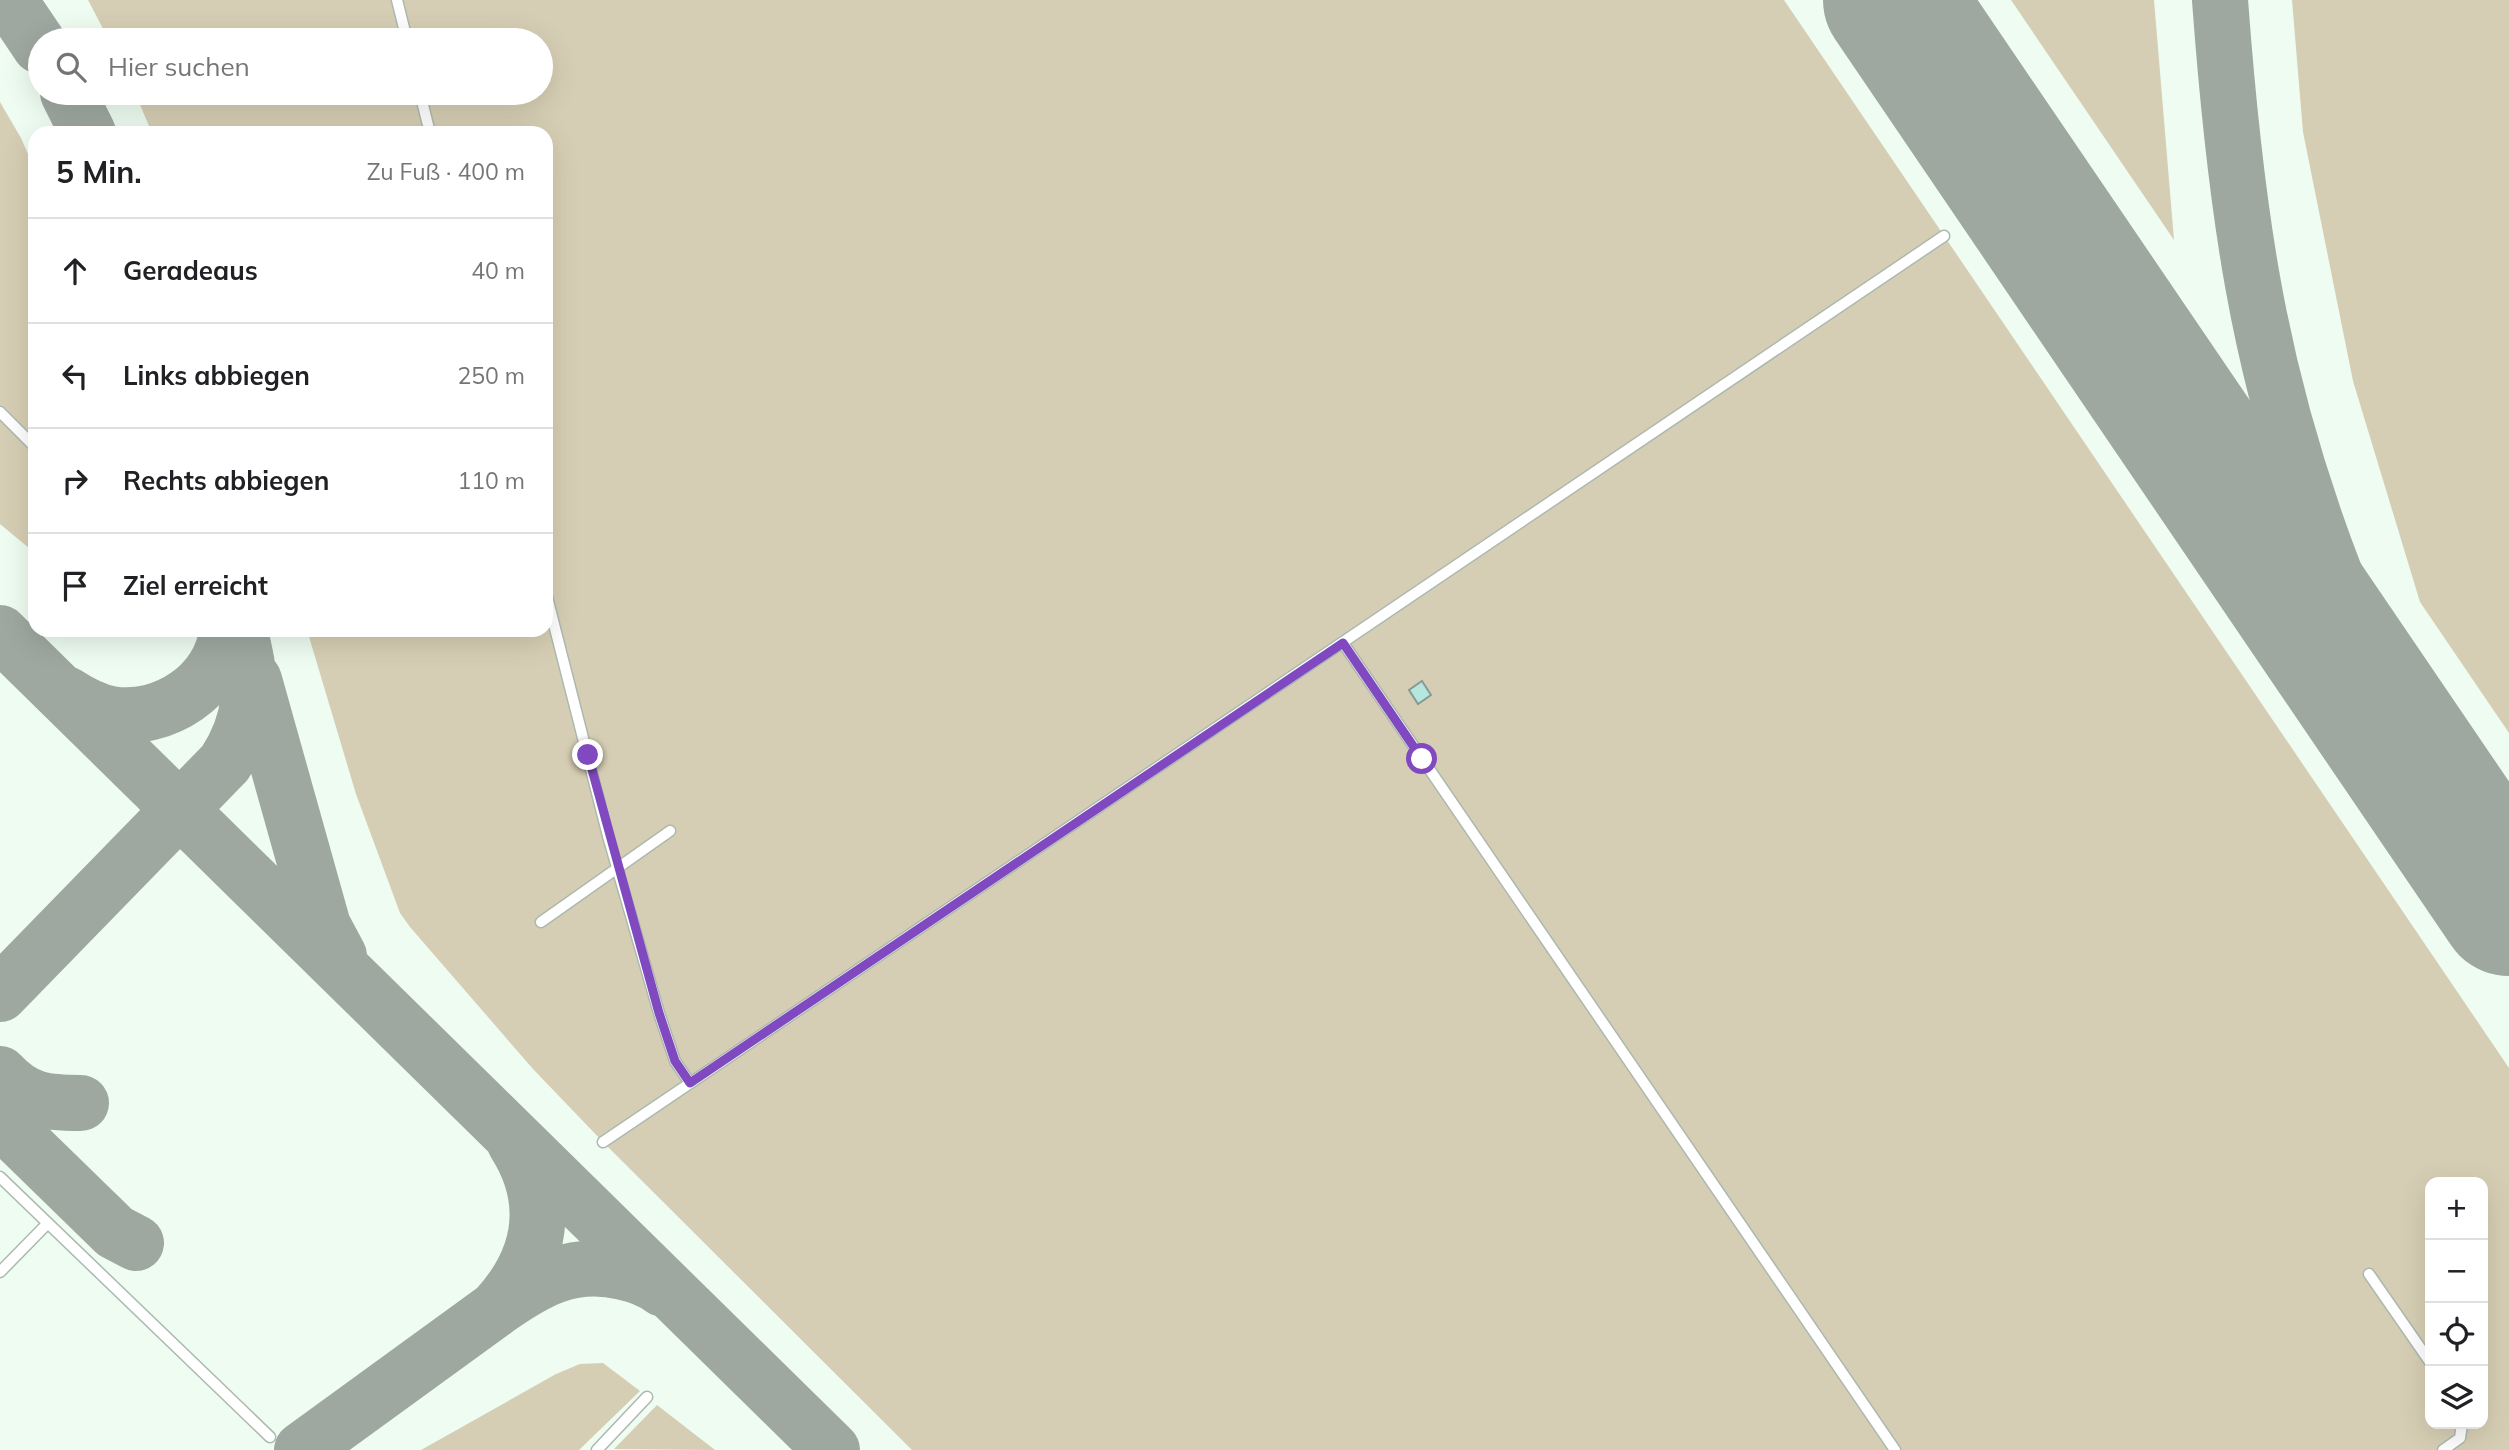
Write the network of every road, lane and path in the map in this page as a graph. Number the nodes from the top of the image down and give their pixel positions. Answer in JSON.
{"nodes":[{"id":1,"x":397,"y":0,"type":"edge"},
{"id":2,"x":404,"y":28,"type":"edge"},
{"id":3,"x":423,"y":105,"type":"edge"},
{"id":4,"x":428,"y":126,"type":"edge"},
{"id":5,"x":1944,"y":236,"type":"dead end"},
{"id":6,"x":0,"y":412,"type":"edge"},
{"id":7,"x":28,"y":440,"type":"edge"},
{"id":8,"x":553,"y":620,"type":"edge"},
{"id":9,"x":1343,"y":643,"type":"junction"},
{"id":10,"x":670,"y":831,"type":"dead end"},
{"id":11,"x":618,"y":868,"type":"junction"},
{"id":12,"x":541,"y":922,"type":"dead end"},
{"id":13,"x":690,"y":1083,"type":"junction"},
{"id":14,"x":603,"y":1142,"type":"dead end"},
{"id":15,"x":0,"y":1177,"type":"edge"},
{"id":16,"x":48,"y":1223,"type":"junction"},
{"id":17,"x":0,"y":1272,"type":"edge"},
{"id":18,"x":2370,"y":1274,"type":"dead end"},
{"id":19,"x":2425,"y":1355,"type":"edge"},
{"id":20,"x":647,"y":1397,"type":"dead end"},
{"id":21,"x":2461,"y":1429,"type":"edge"},
{"id":22,"x":270,"y":1437,"type":"dead end"},
{"id":23,"x":597,"y":1450,"type":"edge"},
{"id":24,"x":1895,"y":1450,"type":"edge"},
{"id":25,"x":2443,"y":1450,"type":"edge"}],
"edges":[{"from":1,"to":2,"type":"lane"},
{"from":3,"to":4,"type":"lane"},
{"from":5,"to":9,"type":"lane"},
{"from":6,"to":7,"type":"lane"},
{"from":8,"to":11,"type":"lane"},
{"from":9,"to":13,"type":"lane"},
{"from":9,"to":24,"type":"lane"},
{"from":10,"to":11,"type":"lane"},
{"from":11,"to":12,"type":"lane"},
{"from":11,"to":13,"type":"lane"},
{"from":13,"to":14,"type":"lane"},
{"from":15,"to":16,"type":"lane"},
{"from":16,"to":17,"type":"lane"},
{"from":16,"to":22,"type":"lane"},
{"from":18,"to":19,"type":"lane"},
{"from":20,"to":23,"type":"lane"},
{"from":21,"to":25,"type":"lane"}]}
